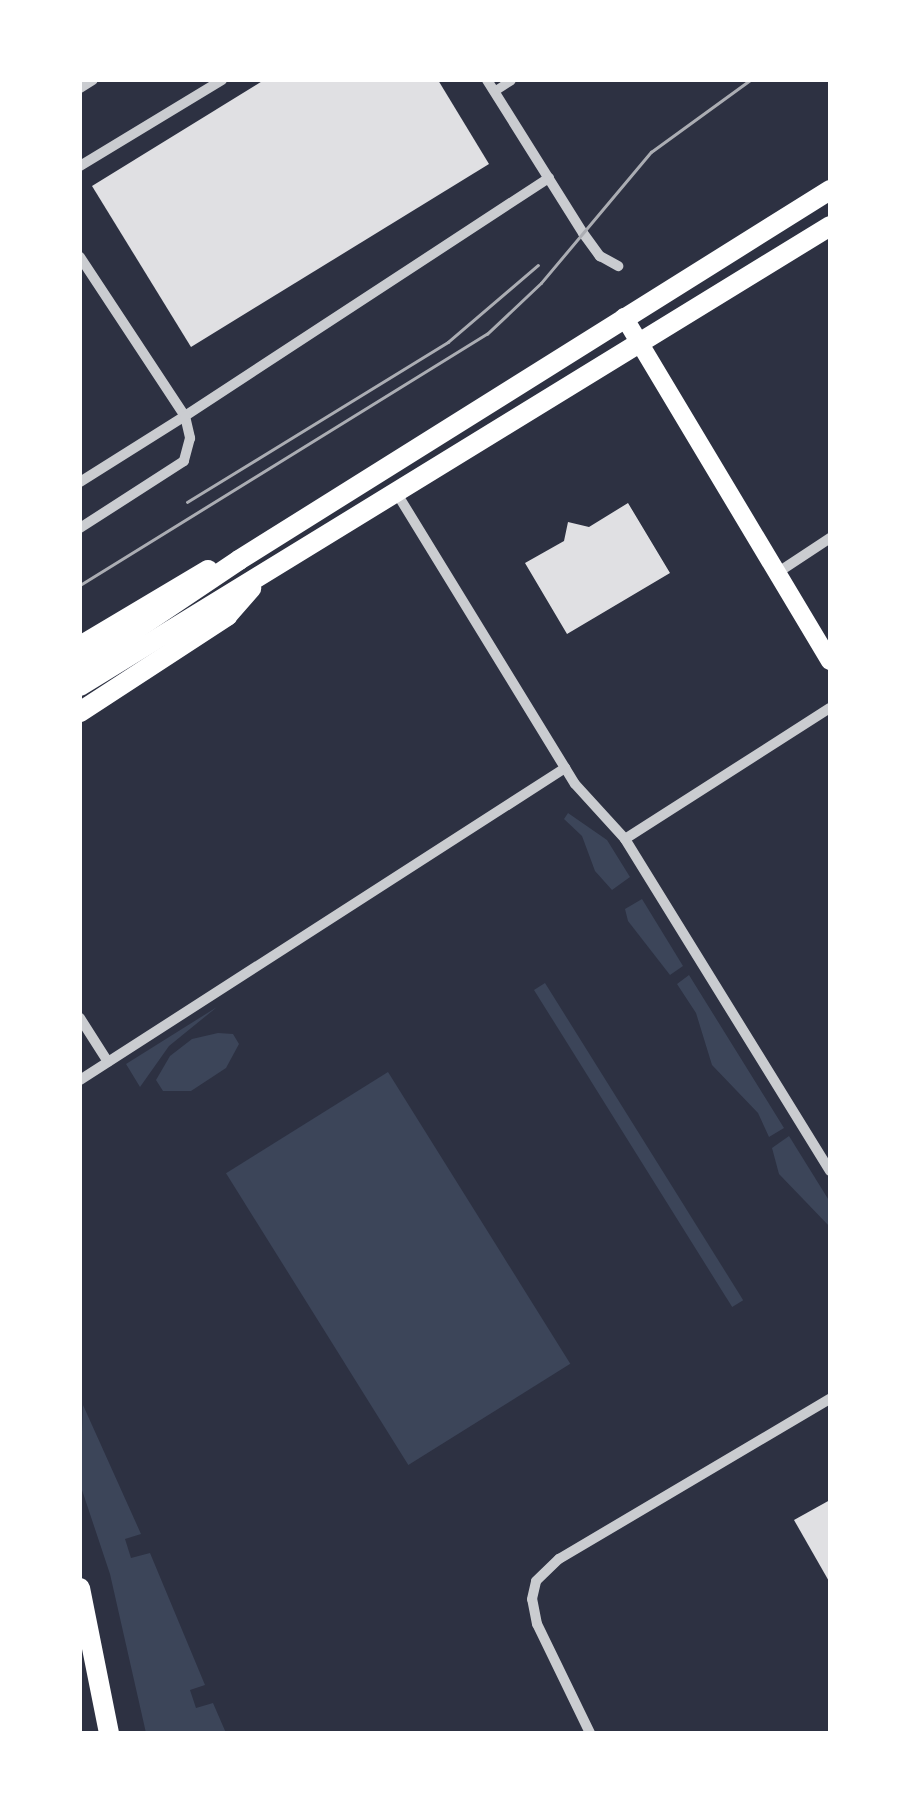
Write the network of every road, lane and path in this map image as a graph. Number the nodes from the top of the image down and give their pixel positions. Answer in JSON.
{"nodes":[{"id":1,"x":93,"y":80,"type":"edge"},
{"id":2,"x":222,"y":80,"type":"edge"},
{"id":3,"x":511,"y":80,"type":"edge"},
{"id":4,"x":490,"y":85,"type":"edge"},
{"id":5,"x":80,"y":88,"type":"edge"},
{"id":6,"x":80,"y":166,"type":"edge"},
{"id":7,"x":549,"y":178,"type":"junction"},
{"id":8,"x":830,"y":190,"type":"edge"},
{"id":9,"x":830,"y":226,"type":"edge"},
{"id":10,"x":81,"y":261,"type":"edge"},
{"id":11,"x":618,"y":266,"type":"dead end"},
{"id":12,"x":624,"y":316,"type":"junction"},
{"id":13,"x":638,"y":343,"type":"junction"},
{"id":14,"x":185,"y":416,"type":"junction"},
{"id":15,"x":80,"y":482,"type":"edge"},
{"id":16,"x":396,"y":492,"type":"junction"},
{"id":17,"x":80,"y":528,"type":"edge"},
{"id":18,"x":830,"y":538,"type":"edge"},
{"id":19,"x":238,"y":560,"type":"junction"},
{"id":20,"x":777,"y":573,"type":"junction"},
{"id":21,"x":257,"y":578,"type":"junction"},
{"id":22,"x":80,"y":646,"type":"edge"},
{"id":23,"x":830,"y":660,"type":"edge"},
{"id":24,"x":80,"y":668,"type":"edge"},
{"id":25,"x":80,"y":686,"type":"edge"},
{"id":26,"x":830,"y":708,"type":"edge"},
{"id":27,"x":80,"y":712,"type":"edge"},
{"id":28,"x":565,"y":768,"type":"junction"},
{"id":29,"x":625,"y":839,"type":"junction"},
{"id":30,"x":80,"y":1018,"type":"edge"},
{"id":31,"x":108,"y":1062,"type":"junction"},
{"id":32,"x":80,"y":1080,"type":"edge"},
{"id":33,"x":830,"y":1171,"type":"edge"},
{"id":34,"x":830,"y":1399,"type":"edge"},
{"id":35,"x":80,"y":1588,"type":"edge"},
{"id":36,"x":109,"y":1733,"type":"edge"},
{"id":37,"x":590,"y":1733,"type":"edge"}],
"edges":[{"from":1,"to":5,"type":"street"},
{"from":2,"to":6,"type":"street"},
{"from":3,"to":4,"type":"street"},
{"from":4,"to":7,"type":"street"},
{"from":7,"to":11,"type":"street"},
{"from":7,"to":14,"type":"street"},
{"from":8,"to":12,"type":"main road"},
{"from":9,"to":13,"type":"main road"},
{"from":10,"to":14,"type":"street"},
{"from":12,"to":13,"type":"main road"},
{"from":12,"to":19,"type":"main road"},
{"from":13,"to":16,"type":"main road"},
{"from":13,"to":20,"type":"main road"},
{"from":14,"to":15,"type":"street"},
{"from":14,"to":17,"type":"street"},
{"from":16,"to":21,"type":"main road"},
{"from":16,"to":28,"type":"street"},
{"from":18,"to":20,"type":"street"},
{"from":19,"to":22,"type":"main road"},
{"from":19,"to":24,"type":"main road"},
{"from":20,"to":23,"type":"main road"},
{"from":21,"to":25,"type":"main road"},
{"from":21,"to":27,"type":"main road"},
{"from":26,"to":29,"type":"street"},
{"from":28,"to":29,"type":"street"},
{"from":28,"to":31,"type":"street"},
{"from":29,"to":33,"type":"street"},
{"from":30,"to":31,"type":"street"},
{"from":31,"to":32,"type":"street"},
{"from":34,"to":37,"type":"street"},
{"from":35,"to":36,"type":"main road"}]}
